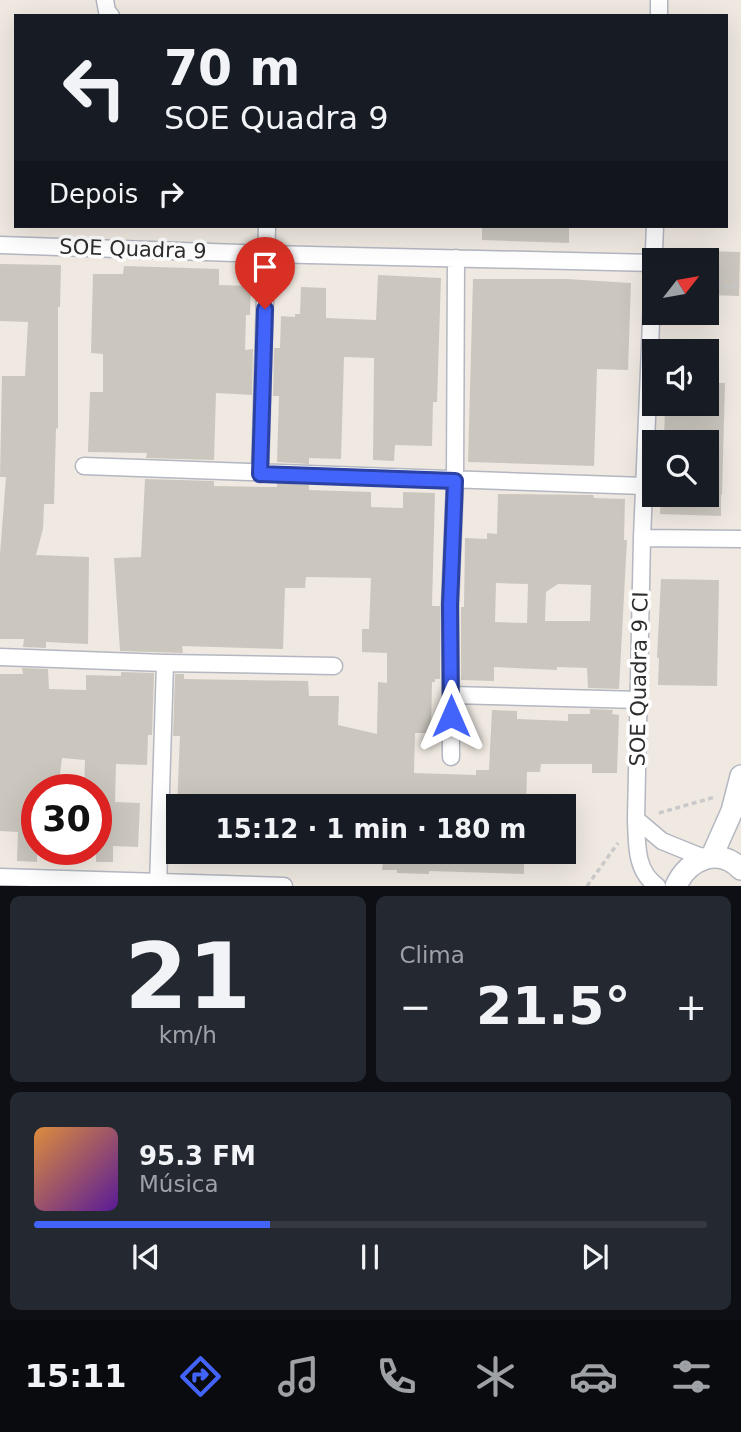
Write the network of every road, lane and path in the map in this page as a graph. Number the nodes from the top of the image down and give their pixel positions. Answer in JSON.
{"nodes":[{"id":1,"x":267,"y":228,"type":"edge"},
{"id":2,"x":655,"y":228,"type":"edge"},
{"id":3,"x":0,"y":244,"type":"edge"},
{"id":4,"x":654,"y":248,"type":"edge"},
{"id":5,"x":267,"y":254,"type":"junction"},
{"id":6,"x":456,"y":258,"type":"junction"},
{"id":7,"x":642,"y":264,"type":"edge"},
{"id":8,"x":741,"y":286,"type":"edge"},
{"id":9,"x":719,"y":287,"type":"edge"},
{"id":10,"x":651,"y":326,"type":"edge"},
{"id":11,"x":647,"y":430,"type":"edge"},
{"id":12,"x":85,"y":466,"type":"dead end"},
{"id":13,"x":260,"y":474,"type":"junction"},
{"id":14,"x":455,"y":481,"type":"junction"},
{"id":15,"x":642,"y":486,"type":"edge"},
{"id":16,"x":643,"y":507,"type":"edge"},
{"id":17,"x":642,"y":538,"type":"junction"},
{"id":18,"x":741,"y":539,"type":"edge"},
{"id":19,"x":0,"y":657,"type":"edge"},
{"id":20,"x":165,"y":663,"type":"junction"},
{"id":21,"x":334,"y":666,"type":"dead end"},
{"id":22,"x":451,"y":695,"type":"junction"},
{"id":23,"x":639,"y":700,"type":"junction"},
{"id":24,"x":451,"y":757,"type":"dead end"},
{"id":25,"x":741,"y":776,"type":"edge"},
{"id":26,"x":636,"y":819,"type":"junction"},
{"id":27,"x":708,"y":857,"type":"junction"},
{"id":28,"x":741,"y":869,"type":"edge"},
{"id":29,"x":0,"y":877,"type":"edge"},
{"id":30,"x":158,"y":885,"type":"edge"},
{"id":31,"x":285,"y":886,"type":"edge"},
{"id":32,"x":657,"y":886,"type":"edge"},
{"id":33,"x":676,"y":886,"type":"edge"}],
"edges":[{"from":1,"to":5,"type":"street"},
{"from":2,"to":4,"type":"street","name":"SOE Quadra 9 CI"},
{"from":3,"to":5,"type":"street","name":"SOE Quadra 9"},
{"from":5,"to":6,"type":"street","name":"SOE Quadra 9"},
{"from":5,"to":13,"type":"street"},
{"from":6,"to":7,"type":"street","name":"SOE Quadra 9"},
{"from":6,"to":14,"type":"street"},
{"from":8,"to":9,"type":"path"},
{"from":10,"to":11,"type":"street","name":"SOE Quadra 9 CI"},
{"from":12,"to":13,"type":"street"},
{"from":13,"to":14,"type":"street"},
{"from":14,"to":15,"type":"street"},
{"from":14,"to":22,"type":"street"},
{"from":16,"to":17,"type":"street","name":"SOE Quadra 9 CI"},
{"from":17,"to":18,"type":"street"},
{"from":17,"to":23,"type":"street","name":"SOE Quadra 9 CI"},
{"from":19,"to":20,"type":"street"},
{"from":20,"to":21,"type":"street"},
{"from":20,"to":30,"type":"street"},
{"from":22,"to":23,"type":"street"},
{"from":22,"to":24,"type":"street"},
{"from":23,"to":26,"type":"street","name":"SOE Quadra 9 CI"},
{"from":25,"to":27,"type":"street"},
{"from":26,"to":27,"type":"street"},
{"from":26,"to":32,"type":"street","name":"SOE Quadra 9 CI"},
{"from":27,"to":28,"type":"street"},
{"from":27,"to":33,"type":"street"},
{"from":29,"to":30,"type":"street"},
{"from":30,"to":31,"type":"street"}]}
